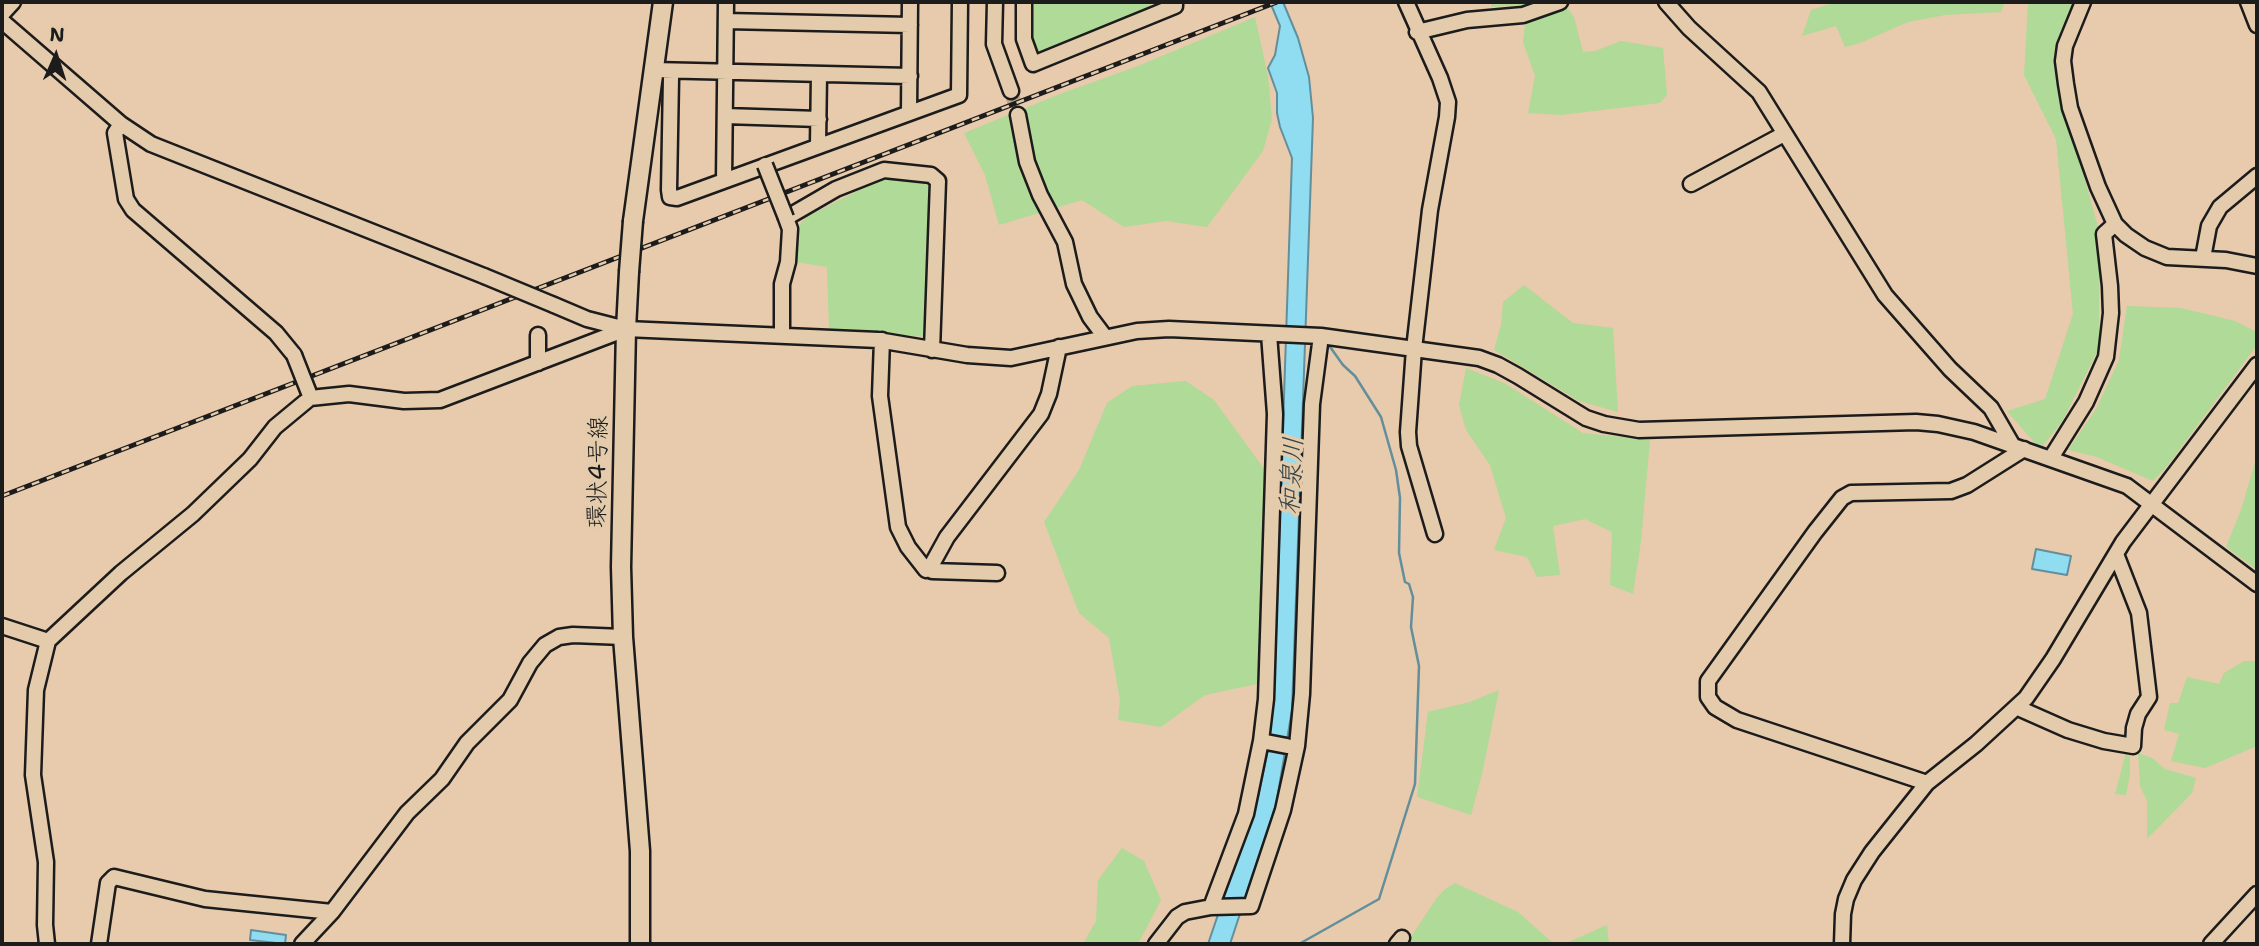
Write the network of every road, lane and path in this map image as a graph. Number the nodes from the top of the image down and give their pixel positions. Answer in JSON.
{"nodes":[{"id":1,"x":13,"y":2,"type":"edge"},
{"id":2,"x":663,"y":2,"type":"edge"},
{"id":3,"x":726,"y":2,"type":"edge"},
{"id":4,"x":911,"y":2,"type":"edge"},
{"id":5,"x":960,"y":2,"type":"edge"},
{"id":6,"x":995,"y":2,"type":"edge"},
{"id":7,"x":1024,"y":2,"type":"edge"},
{"id":8,"x":1406,"y":2,"type":"edge"},
{"id":9,"x":1560,"y":2,"type":"edge"},
{"id":10,"x":1665,"y":2,"type":"edge"},
{"id":11,"x":2083,"y":2,"type":"edge"},
{"id":12,"x":2248,"y":2,"type":"edge"},
{"id":13,"x":1175,"y":7,"type":"edge"},
{"id":14,"x":2,"y":14,"type":"edge"},
{"id":15,"x":2,"y":21,"type":"edge"},
{"id":16,"x":726,"y":21,"type":"junction"},
{"id":17,"x":910,"y":25,"type":"junction"},
{"id":18,"x":2257,"y":25,"type":"edge"},
{"id":19,"x":1417,"y":32,"type":"junction"},
{"id":20,"x":653,"y":69,"type":"junction"},
{"id":21,"x":726,"y":71,"type":"junction"},
{"id":22,"x":818,"y":74,"type":"junction"},
{"id":23,"x":909,"y":76,"type":"junction"},
{"id":24,"x":671,"y":78,"type":"dead end"},
{"id":25,"x":1011,"y":91,"type":"tunnel mouth"},
{"id":26,"x":909,"y":112,"type":"junction"},
{"id":27,"x":1018,"y":115,"type":"tunnel mouth"},
{"id":28,"x":725,"y":116,"type":"junction"},
{"id":29,"x":819,"y":118,"type":"junction"},
{"id":30,"x":121,"y":124,"type":"junction"},
{"id":31,"x":1784,"y":134,"type":"junction"},
{"id":32,"x":818,"y":145,"type":"junction"},
{"id":33,"x":765,"y":165,"type":"junction"},
{"id":34,"x":2257,"y":176,"type":"edge"},
{"id":35,"x":724,"y":180,"type":"junction"},
{"id":36,"x":1691,"y":184,"type":"dead end"},
{"id":37,"x":786,"y":218,"type":"junction"},
{"id":38,"x":2115,"y":224,"type":"junction"},
{"id":39,"x":2203,"y":258,"type":"junction"},
{"id":40,"x":2257,"y":266,"type":"edge"},
{"id":41,"x":626,"y":329,"type":"junction"},
{"id":42,"x":1269,"y":334,"type":"junction"},
{"id":43,"x":538,"y":335,"type":"dead end"},
{"id":44,"x":782,"y":335,"type":"junction"},
{"id":45,"x":1321,"y":336,"type":"junction"},
{"id":46,"x":1105,"y":337,"type":"junction"},
{"id":47,"x":882,"y":340,"type":"junction"},
{"id":48,"x":1059,"y":347,"type":"junction"},
{"id":49,"x":1414,"y":349,"type":"junction"},
{"id":50,"x":932,"y":350,"type":"junction"},
{"id":51,"x":538,"y":363,"type":"junction"},
{"id":52,"x":2257,"y":365,"type":"edge"},
{"id":53,"x":309,"y":396,"type":"junction"},
{"id":54,"x":2019,"y":447,"type":"junction"},
{"id":55,"x":2051,"y":458,"type":"junction"},
{"id":56,"x":2151,"y":505,"type":"junction"},
{"id":57,"x":1435,"y":534,"type":"dead end"},
{"id":58,"x":2116,"y":554,"type":"junction"},
{"id":59,"x":997,"y":573,"type":"dead end"},
{"id":60,"x":932,"y":574,"type":"junction"},
{"id":61,"x":2257,"y":584,"type":"edge"},
{"id":62,"x":2,"y":625,"type":"edge"},
{"id":63,"x":623,"y":636,"type":"junction"},
{"id":64,"x":48,"y":641,"type":"junction"},
{"id":65,"x":2016,"y":707,"type":"junction"},
{"id":66,"x":1265,"y":742,"type":"junction"},
{"id":67,"x":1287,"y":746,"type":"dead end"},
{"id":68,"x":1927,"y":783,"type":"junction"},
{"id":69,"x":2257,"y":894,"type":"edge"},
{"id":70,"x":1218,"y":907,"type":"junction"},
{"id":71,"x":332,"y":912,"type":"junction"},
{"id":72,"x":47,"y":944,"type":"edge"},
{"id":73,"x":99,"y":944,"type":"edge"},
{"id":74,"x":302,"y":944,"type":"edge"},
{"id":75,"x":640,"y":944,"type":"edge"},
{"id":76,"x":1156,"y":944,"type":"edge"},
{"id":77,"x":1842,"y":944,"type":"edge"},
{"id":78,"x":2211,"y":944,"type":"edge"}],
"edges":[{"from":1,"to":14,"type":"street"},
{"from":2,"to":20,"type":"main road","name":"環状4号線"},
{"from":3,"to":16,"type":"street"},
{"from":4,"to":17,"type":"street"},
{"from":5,"to":26,"type":"street"},
{"from":6,"to":25,"type":"street"},
{"from":7,"to":13,"type":"street"},
{"from":8,"to":19,"type":"street"},
{"from":9,"to":19,"type":"street"},
{"from":10,"to":31,"type":"street"},
{"from":11,"to":38,"type":"street"},
{"from":12,"to":18,"type":"street"},
{"from":15,"to":30,"type":"street"},
{"from":16,"to":17,"type":"street"},
{"from":16,"to":21,"type":"street"},
{"from":17,"to":23,"type":"street"},
{"from":19,"to":49,"type":"street"},
{"from":20,"to":21,"type":"street"},
{"from":20,"to":41,"type":"main road","name":"環状4号線","bridge":true},
{"from":21,"to":22,"type":"street"},
{"from":21,"to":28,"type":"street"},
{"from":22,"to":23,"type":"street"},
{"from":22,"to":29,"type":"street"},
{"from":23,"to":26,"type":"street"},
{"from":24,"to":35,"type":"street"},
{"from":26,"to":32,"type":"street"},
{"from":27,"to":46,"type":"street"},
{"from":28,"to":29,"type":"street"},
{"from":28,"to":35,"type":"street"},
{"from":29,"to":32,"type":"street"},
{"from":30,"to":41,"type":"street","bridge":true},
{"from":30,"to":53,"type":"street","bridge":true},
{"from":31,"to":36,"type":"street"},
{"from":31,"to":54,"type":"street"},
{"from":32,"to":33,"type":"street"},
{"from":33,"to":35,"type":"street"},
{"from":33,"to":37,"type":"street","bridge":true},
{"from":34,"to":39,"type":"street"},
{"from":37,"to":44,"type":"street"},
{"from":37,"to":50,"type":"street"},
{"from":38,"to":39,"type":"street"},
{"from":38,"to":55,"type":"street"},
{"from":39,"to":40,"type":"street"},
{"from":41,"to":44,"type":"street"},
{"from":41,"to":51,"type":"street"},
{"from":41,"to":63,"type":"main road","name":"環状4号線"},
{"from":42,"to":45,"type":"street"},
{"from":42,"to":46,"type":"street"},
{"from":42,"to":66,"type":"street"},
{"from":43,"to":51,"type":"street"},
{"from":44,"to":47,"type":"street"},
{"from":45,"to":49,"type":"street"},
{"from":45,"to":70,"type":"street"},
{"from":46,"to":48,"type":"street"},
{"from":47,"to":50,"type":"street"},
{"from":47,"to":60,"type":"street"},
{"from":48,"to":50,"type":"street"},
{"from":48,"to":60,"type":"street"},
{"from":49,"to":54,"type":"street"},
{"from":49,"to":57,"type":"street"},
{"from":51,"to":53,"type":"street"},
{"from":52,"to":56,"type":"street"},
{"from":53,"to":64,"type":"street"},
{"from":54,"to":55,"type":"street"},
{"from":54,"to":68,"type":"street"},
{"from":55,"to":56,"type":"street"},
{"from":56,"to":58,"type":"street"},
{"from":56,"to":61,"type":"street"},
{"from":58,"to":65,"type":"street"},
{"from":58,"to":65,"type":"street"},
{"from":59,"to":60,"type":"street"},
{"from":62,"to":64,"type":"street"},
{"from":63,"to":71,"type":"street"},
{"from":63,"to":75,"type":"main road","name":"環状4号線"},
{"from":64,"to":72,"type":"street"},
{"from":65,"to":68,"type":"street"},
{"from":66,"to":67,"type":"street"},
{"from":66,"to":70,"type":"street"},
{"from":68,"to":77,"type":"street"},
{"from":69,"to":78,"type":"street"},
{"from":70,"to":76,"type":"street"},
{"from":71,"to":73,"type":"street"},
{"from":71,"to":74,"type":"street"}]}
